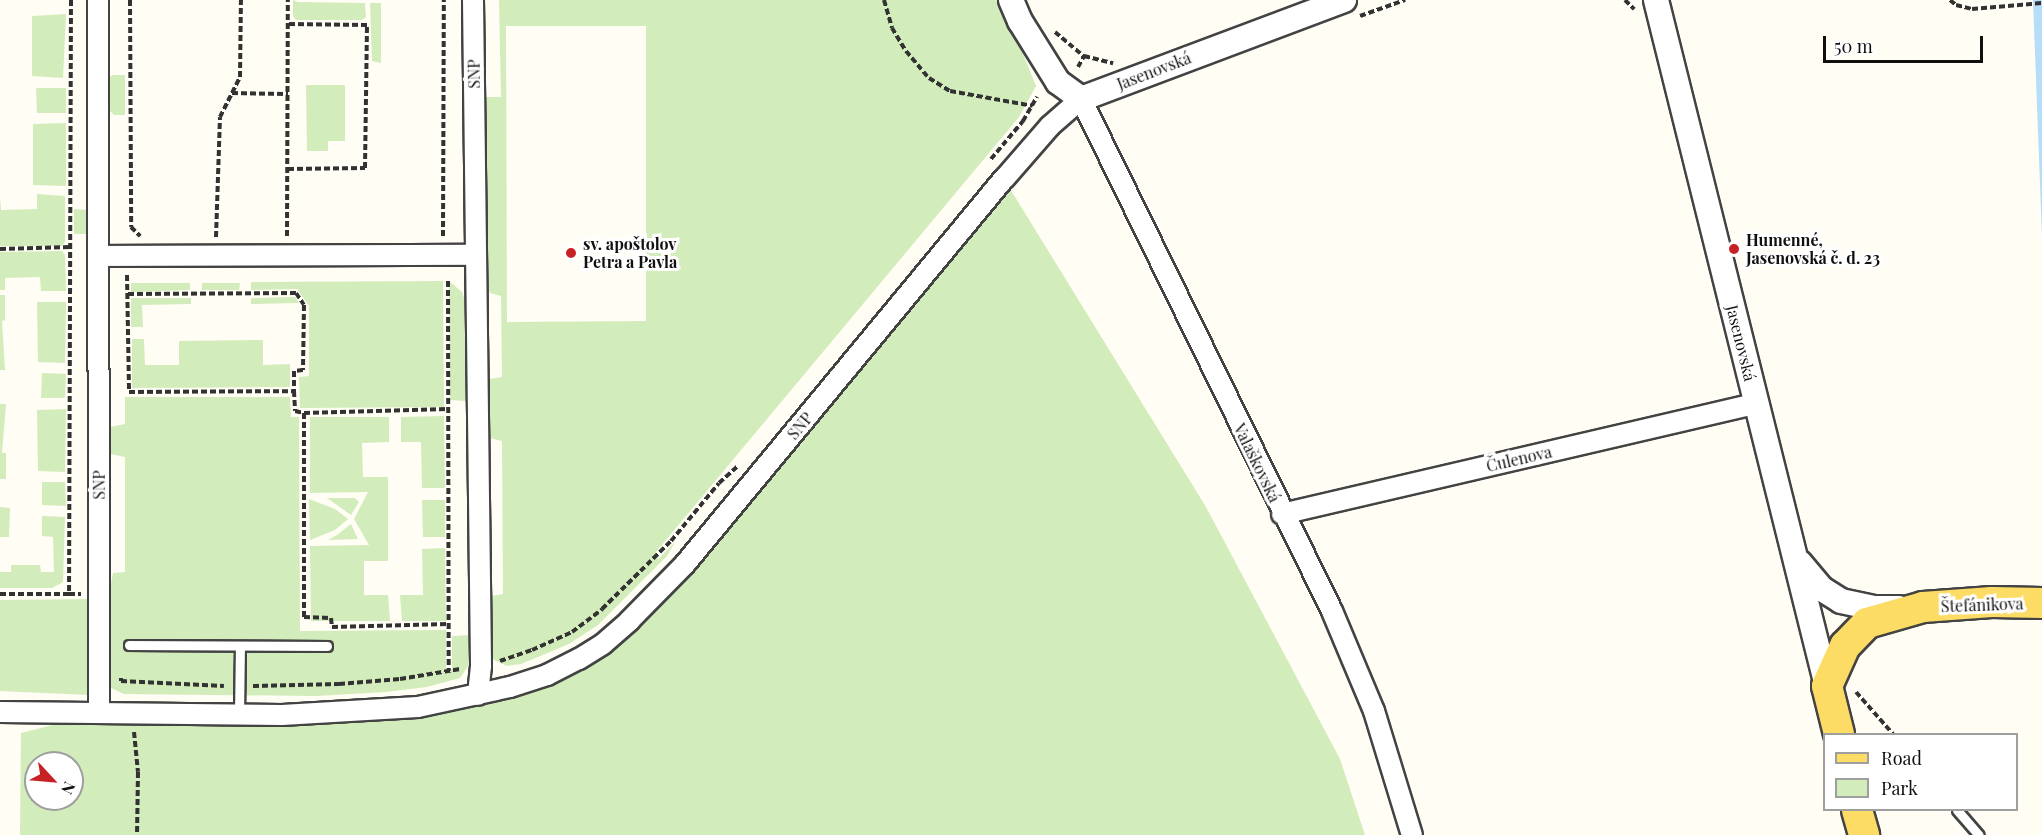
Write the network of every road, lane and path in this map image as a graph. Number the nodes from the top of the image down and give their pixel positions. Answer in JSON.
{"nodes":[{"id":1,"x":98,"y":0,"type":"edge"},
{"id":2,"x":130,"y":0,"type":"edge"},
{"id":3,"x":241,"y":0,"type":"edge"},
{"id":4,"x":288,"y":0,"type":"edge"},
{"id":5,"x":444,"y":0,"type":"edge"},
{"id":6,"x":473,"y":0,"type":"edge"},
{"id":7,"x":884,"y":0,"type":"edge"},
{"id":8,"x":1011,"y":0,"type":"edge"},
{"id":9,"x":1344,"y":0,"type":"edge"},
{"id":10,"x":1656,"y":0,"type":"edge"},
{"id":11,"x":1950,"y":0,"type":"edge"},
{"id":12,"x":2042,"y":3,"type":"edge"},
{"id":13,"x":288,"y":24,"type":"junction"},
{"id":14,"x":1053,"y":30,"type":"dead end"},
{"id":15,"x":1084,"y":56,"type":"junction"},
{"id":16,"x":1114,"y":63,"type":"dead end"},
{"id":17,"x":1078,"y":67,"type":"dead end"},
{"id":18,"x":232,"y":93,"type":"junction"},
{"id":19,"x":288,"y":94,"type":"junction"},
{"id":20,"x":1037,"y":97,"type":"dead end"},
{"id":21,"x":1081,"y":99,"type":"junction"},
{"id":22,"x":1033,"y":106,"type":"junction"},
{"id":23,"x":986,"y":166,"type":"dead end"},
{"id":24,"x":288,"y":170,"type":"junction"},
{"id":25,"x":144,"y":240,"type":"dead end"},
{"id":26,"x":228,"y":241,"type":"dead end"},
{"id":27,"x":287,"y":241,"type":"dead end"},
{"id":28,"x":443,"y":243,"type":"dead end"},
{"id":29,"x":71,"y":247,"type":"dead end"},
{"id":30,"x":0,"y":249,"type":"edge"},
{"id":31,"x":476,"y":255,"type":"junction"},
{"id":32,"x":100,"y":256,"type":"junction"},
{"id":33,"x":127,"y":256,"type":"junction"},
{"id":34,"x":448,"y":281,"type":"dead end"},
{"id":35,"x":128,"y":294,"type":"junction"},
{"id":36,"x":294,"y":390,"type":"junction"},
{"id":37,"x":1756,"y":404,"type":"junction"},
{"id":38,"x":448,"y":409,"type":"junction"},
{"id":39,"x":304,"y":413,"type":"junction"},
{"id":40,"x":746,"y":456,"type":"dead end"},
{"id":41,"x":1282,"y":514,"type":"junction"},
{"id":42,"x":1795,"y":556,"type":"junction"},
{"id":43,"x":0,"y":594,"type":"edge"},
{"id":44,"x":69,"y":594,"type":"dead end"},
{"id":45,"x":2042,"y":603,"type":"edge"},
{"id":46,"x":1923,"y":607,"type":"junction"},
{"id":47,"x":448,"y":624,"type":"dead end"},
{"id":48,"x":129,"y":645,"type":"dead end"},
{"id":49,"x":240,"y":646,"type":"junction"},
{"id":50,"x":327,"y":646,"type":"dead end"},
{"id":51,"x":481,"y":666,"type":"junction"},
{"id":52,"x":449,"y":671,"type":"junction"},
{"id":53,"x":121,"y":681,"type":"dead end"},
{"id":54,"x":239,"y":686,"type":"junction"},
{"id":55,"x":1841,"y":688,"type":"junction"},
{"id":56,"x":478,"y":695,"type":"junction"},
{"id":57,"x":0,"y":712,"type":"edge"},
{"id":58,"x":99,"y":713,"type":"junction"},
{"id":59,"x":132,"y":714,"type":"junction"},
{"id":60,"x":239,"y":715,"type":"junction"},
{"id":61,"x":1839,"y":733,"type":"edge"},
{"id":62,"x":1891,"y":733,"type":"edge"},
{"id":63,"x":1857,"y":811,"type":"edge"},
{"id":64,"x":1959,"y":811,"type":"edge"},
{"id":65,"x":137,"y":835,"type":"edge"},
{"id":66,"x":1412,"y":835,"type":"edge"},
{"id":67,"x":1864,"y":835,"type":"edge"},
{"id":68,"x":1979,"y":835,"type":"edge"}],
"edges":[{"from":1,"to":32,"type":"street","name":"SNP"},
{"from":2,"to":25,"type":"path"},
{"from":3,"to":18,"type":"path"},
{"from":4,"to":13,"type":"path"},
{"from":5,"to":28,"type":"path"},
{"from":6,"to":31,"type":"street","name":"SNP"},
{"from":7,"to":22,"type":"path"},
{"from":8,"to":21,"type":"street"},
{"from":9,"to":21,"type":"street","name":"Jasenovská"},
{"from":10,"to":37,"type":"street","name":"Jasenovská"},
{"from":11,"to":12,"type":"path"},
{"from":13,"to":19,"type":"path"},
{"from":13,"to":24,"type":"path"},
{"from":14,"to":15,"type":"path"},
{"from":15,"to":16,"type":"path"},
{"from":15,"to":17,"type":"path"},
{"from":18,"to":19,"type":"path"},
{"from":18,"to":26,"type":"path"},
{"from":19,"to":24,"type":"path"},
{"from":20,"to":22,"type":"path"},
{"from":21,"to":41,"type":"street","name":"Valaškovská"},
{"from":21,"to":56,"type":"street","name":"SNP"},
{"from":22,"to":23,"type":"path"},
{"from":24,"to":27,"type":"path"},
{"from":29,"to":30,"type":"path"},
{"from":31,"to":33,"type":"street"},
{"from":31,"to":51,"type":"street","name":"SNP"},
{"from":32,"to":33,"type":"street"},
{"from":32,"to":58,"type":"street","name":"SNP"},
{"from":33,"to":35,"type":"path"},
{"from":34,"to":38,"type":"path"},
{"from":35,"to":36,"type":"path"},
{"from":35,"to":36,"type":"path"},
{"from":36,"to":39,"type":"path"},
{"from":37,"to":41,"type":"street","name":"Čulenova"},
{"from":37,"to":42,"type":"street","name":"Jasenovská"},
{"from":38,"to":39,"type":"path"},
{"from":38,"to":52,"type":"path"},
{"from":39,"to":47,"type":"path"},
{"from":40,"to":51,"type":"path"},
{"from":41,"to":66,"type":"street","name":"Valaškovská"},
{"from":42,"to":46,"type":"street"},
{"from":42,"to":55,"type":"street","name":"Jasenovská"},
{"from":43,"to":44,"type":"path"},
{"from":45,"to":46,"type":"main road","name":"Štefánikova"},
{"from":46,"to":55,"type":"main road","name":"Štefánikova"},
{"from":48,"to":49,"type":"lane"},
{"from":49,"to":50,"type":"lane"},
{"from":49,"to":54,"type":"lane"},
{"from":51,"to":52,"type":"path"},
{"from":51,"to":56,"type":"street","name":"SNP"},
{"from":52,"to":54,"type":"path"},
{"from":53,"to":54,"type":"path"},
{"from":54,"to":60,"type":"lane"},
{"from":55,"to":61,"type":"main road"},
{"from":55,"to":62,"type":"path"},
{"from":56,"to":60,"type":"street","name":"SNP"},
{"from":57,"to":58,"type":"street","name":"SNP"},
{"from":58,"to":59,"type":"street","name":"SNP"},
{"from":59,"to":60,"type":"street","name":"SNP"},
{"from":59,"to":65,"type":"path"},
{"from":63,"to":67,"type":"main road"},
{"from":64,"to":68,"type":"lane"}]}
